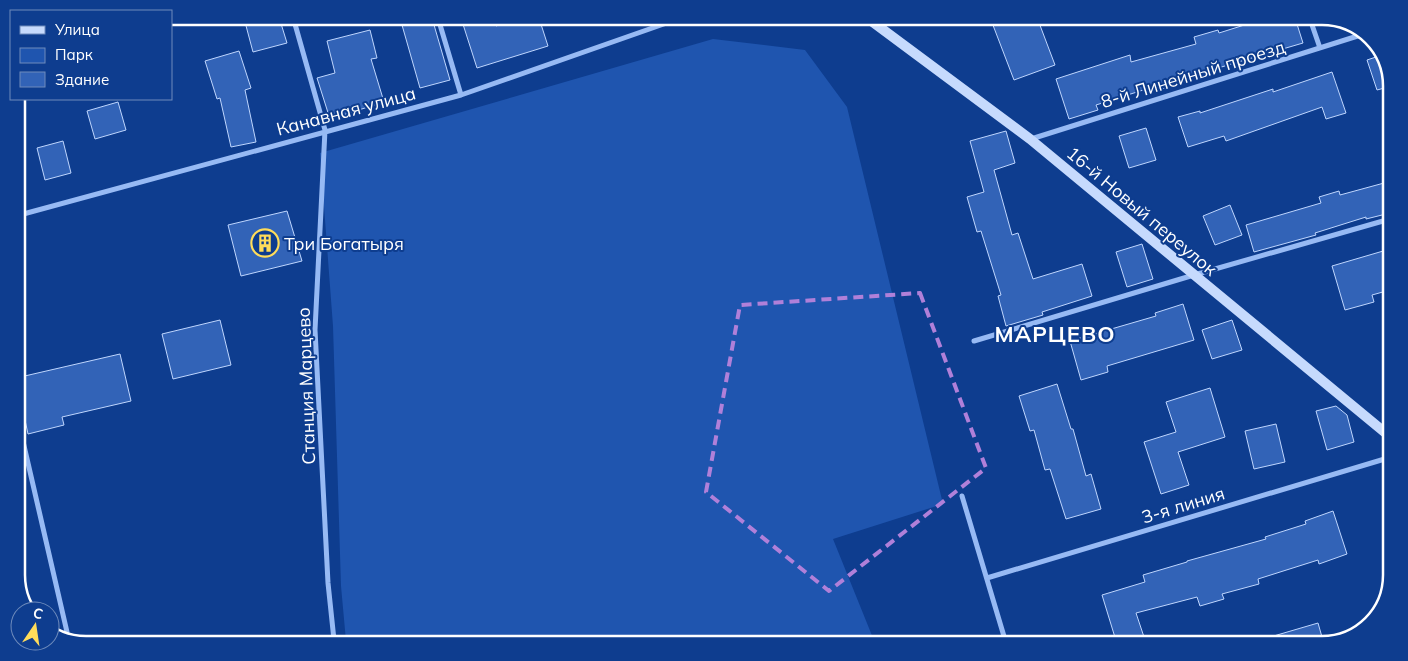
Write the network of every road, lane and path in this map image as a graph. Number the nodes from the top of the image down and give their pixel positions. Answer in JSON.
{"nodes":[{"id":1,"x":295,"y":25,"type":"edge"},
{"id":2,"x":440,"y":25,"type":"edge"},
{"id":3,"x":661,"y":25,"type":"edge"},
{"id":4,"x":880,"y":25,"type":"edge"},
{"id":5,"x":1312,"y":25,"type":"edge"},
{"id":6,"x":1357,"y":36,"type":"edge"},
{"id":7,"x":1320,"y":48,"type":"junction"},
{"id":8,"x":461,"y":94,"type":"junction"},
{"id":9,"x":325,"y":130,"type":"junction"},
{"id":10,"x":1030,"y":139,"type":"junction"},
{"id":11,"x":25,"y":213,"type":"edge"},
{"id":12,"x":1383,"y":221,"type":"edge"},
{"id":13,"x":1194,"y":275,"type":"junction"},
{"id":14,"x":974,"y":341,"type":"dead end"},
{"id":15,"x":1383,"y":431,"type":"edge"},
{"id":16,"x":25,"y":450,"type":"edge"},
{"id":17,"x":1383,"y":459,"type":"edge"},
{"id":18,"x":962,"y":496,"type":"dead end"},
{"id":19,"x":987,"y":578,"type":"junction"},
{"id":20,"x":67,"y":632,"type":"dead end"},
{"id":21,"x":334,"y":636,"type":"edge"},
{"id":22,"x":1004,"y":636,"type":"edge"}],
"edges":[{"from":1,"to":9,"type":"street","name":"Станция Марцево"},
{"from":2,"to":8,"type":"street"},
{"from":3,"to":8,"type":"street","name":"Канавная улица"},
{"from":4,"to":10,"type":"street","name":"16-й Новый переулок"},
{"from":5,"to":7,"type":"street"},
{"from":6,"to":7,"type":"street","name":"8-й Линейный проезд"},
{"from":7,"to":10,"type":"street","name":"8-й Линейный проезд"},
{"from":8,"to":9,"type":"street","name":"Канавная улица"},
{"from":9,"to":11,"type":"street","name":"Канавная улица"},
{"from":9,"to":21,"type":"street","name":"Станция Марцево"},
{"from":10,"to":13,"type":"street","name":"16-й Новый переулок"},
{"from":12,"to":13,"type":"street"},
{"from":13,"to":14,"type":"street"},
{"from":13,"to":15,"type":"street","name":"16-й Новый переулок"},
{"from":16,"to":20,"type":"street"},
{"from":17,"to":19,"type":"street","name":"3-я линия"},
{"from":18,"to":19,"type":"street"},
{"from":19,"to":22,"type":"street"}]}
